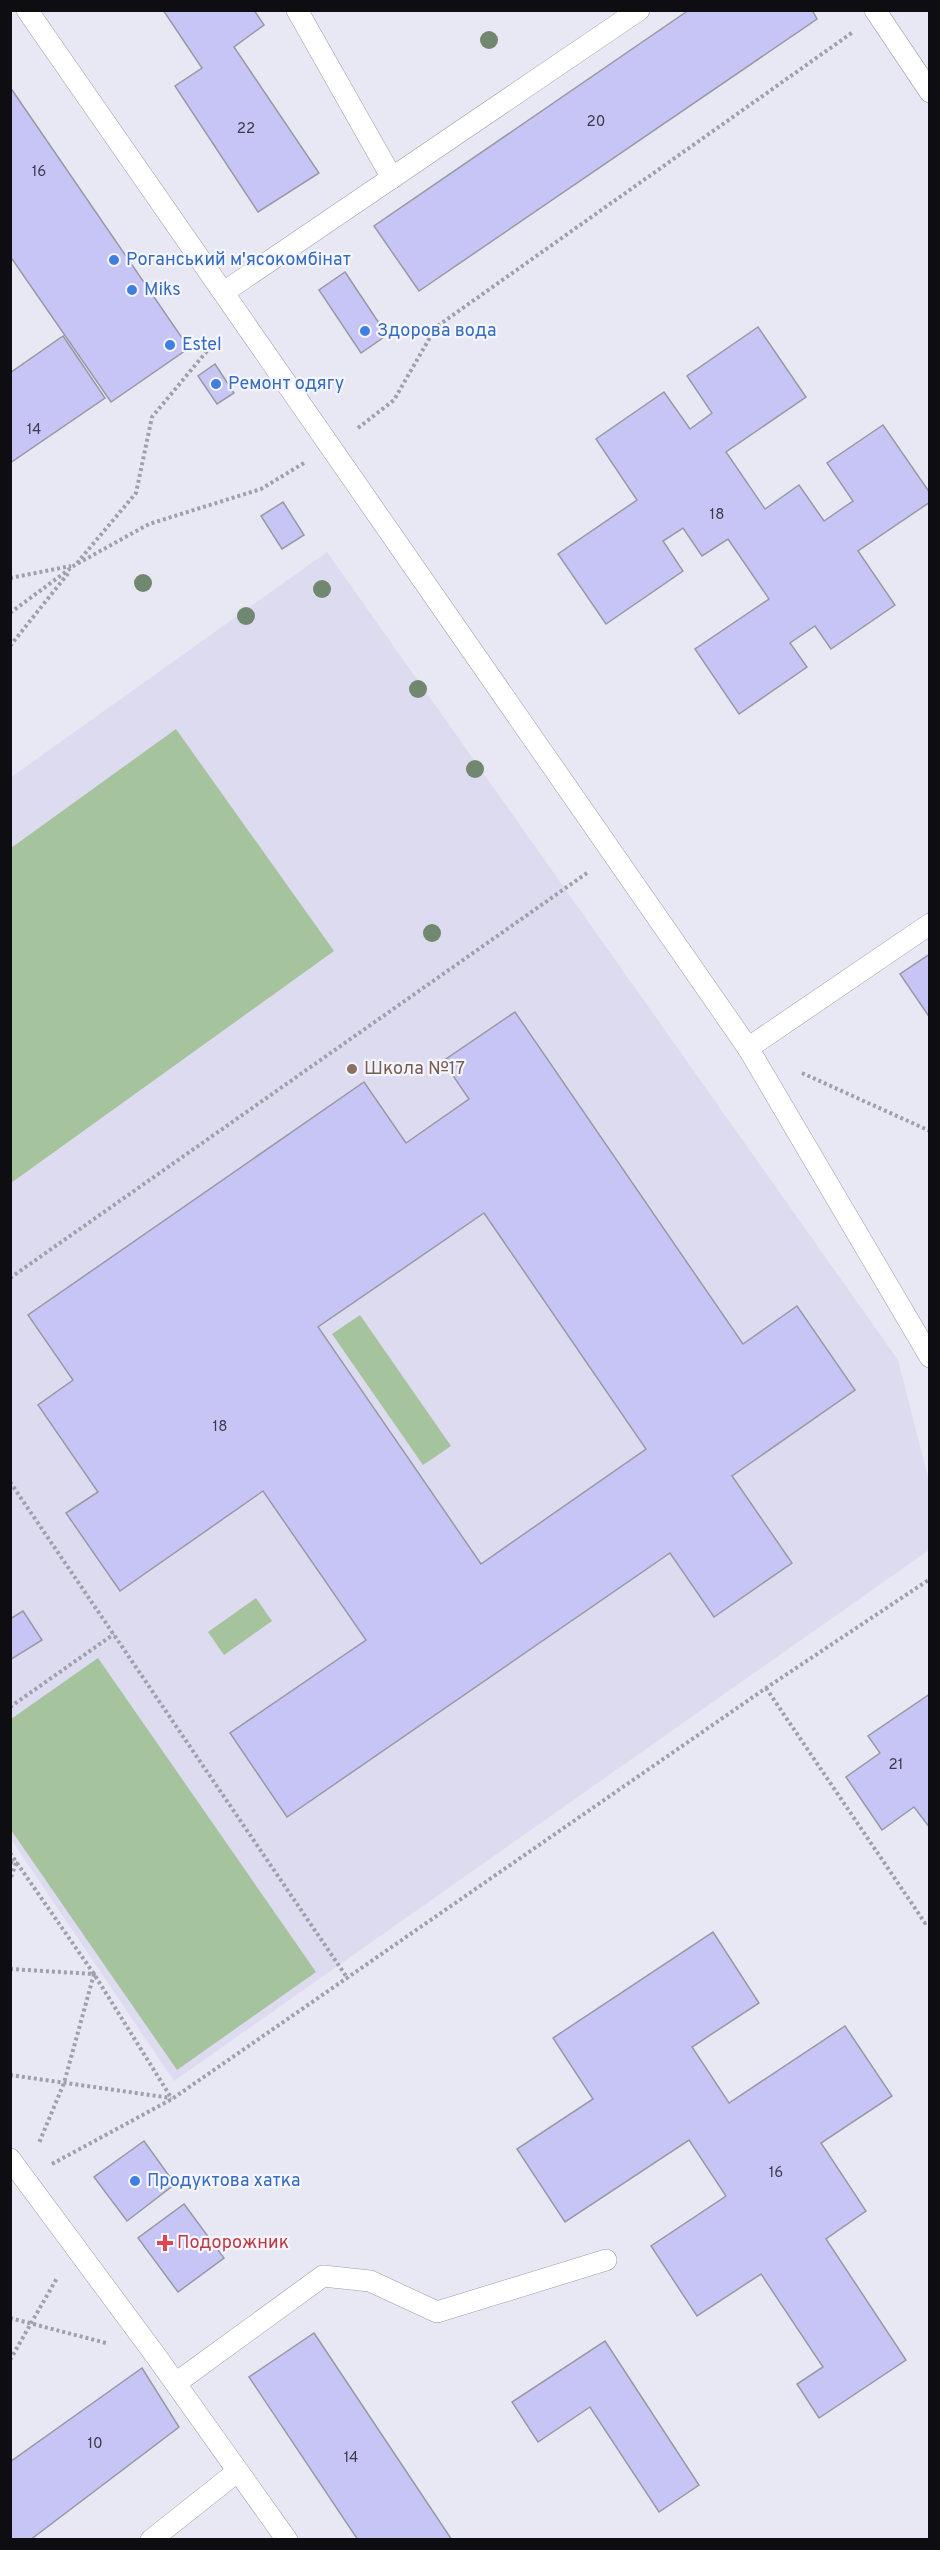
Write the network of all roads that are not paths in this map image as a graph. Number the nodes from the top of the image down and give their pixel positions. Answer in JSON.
{"nodes":[{"id":1,"x":27,"y":10,"type":"edge"},
{"id":2,"x":297,"y":10,"type":"edge"},
{"id":3,"x":639,"y":10,"type":"edge"},
{"id":4,"x":879,"y":12,"type":"edge"},
{"id":5,"x":930,"y":92,"type":"edge"},
{"id":6,"x":393,"y":178,"type":"junction"},
{"id":7,"x":224,"y":292,"type":"junction"},
{"id":8,"x":930,"y":924,"type":"edge"},
{"id":9,"x":748,"y":1048,"type":"junction"},
{"id":10,"x":930,"y":1358,"type":"edge"},
{"id":11,"x":10,"y":2159,"type":"edge"},
{"id":12,"x":606,"y":2260,"type":"dead end"},
{"id":13,"x":176,"y":2384,"type":"junction"},
{"id":14,"x":238,"y":2471,"type":"junction"},
{"id":15,"x":151,"y":2540,"type":"edge"},
{"id":16,"x":286,"y":2540,"type":"edge"}],
"edges":[{"from":1,"to":7,"type":"lane"},
{"from":2,"to":6,"type":"lane"},
{"from":3,"to":6,"type":"lane"},
{"from":4,"to":5,"type":"lane"},
{"from":6,"to":7,"type":"lane"},
{"from":7,"to":9,"type":"lane"},
{"from":8,"to":9,"type":"lane"},
{"from":9,"to":10,"type":"lane"},
{"from":11,"to":13,"type":"lane"},
{"from":12,"to":13,"type":"lane"},
{"from":13,"to":14,"type":"lane"},
{"from":14,"to":15,"type":"lane"},
{"from":14,"to":16,"type":"lane"}]}
